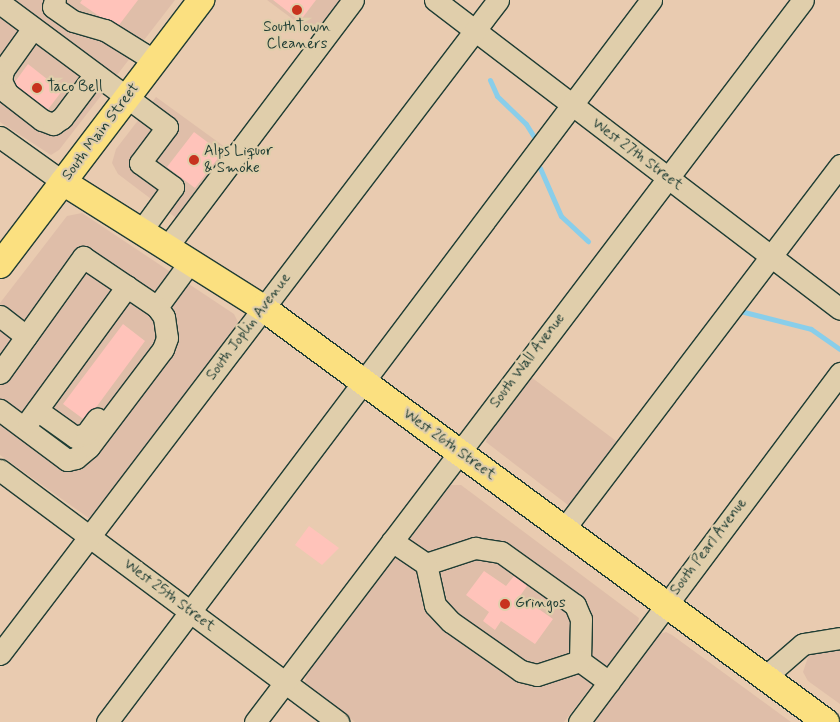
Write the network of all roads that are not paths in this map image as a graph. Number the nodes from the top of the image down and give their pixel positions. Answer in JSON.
{"nodes":[{"id":1,"x":55,"y":0,"type":"edge"},
{"id":2,"x":201,"y":0,"type":"edge"},
{"id":3,"x":353,"y":0,"type":"edge"},
{"id":4,"x":435,"y":0,"type":"edge"},
{"id":5,"x":498,"y":0,"type":"edge"},
{"id":6,"x":651,"y":0,"type":"edge"},
{"id":7,"x":802,"y":0,"type":"edge"},
{"id":8,"x":1,"y":6,"type":"edge"},
{"id":9,"x":34,"y":28,"type":"junction"},
{"id":10,"x":474,"y":31,"type":"junction"},
{"id":11,"x":154,"y":62,"type":"junction"},
{"id":12,"x":95,"y":74,"type":"junction"},
{"id":13,"x":127,"y":98,"type":"junction"},
{"id":14,"x":572,"y":106,"type":"junction"},
{"id":15,"x":0,"y":137,"type":"edge"},
{"id":16,"x":840,"y":165,"type":"edge"},
{"id":17,"x":667,"y":179,"type":"junction"},
{"id":18,"x":63,"y":182,"type":"junction"},
{"id":19,"x":141,"y":231,"type":"junction"},
{"id":20,"x":167,"y":247,"type":"junction"},
{"id":21,"x":770,"y":256,"type":"junction"},
{"id":22,"x":190,"y":262,"type":"junction"},
{"id":23,"x":0,"y":265,"type":"edge"},
{"id":24,"x":127,"y":286,"type":"junction"},
{"id":25,"x":263,"y":308,"type":"junction"},
{"id":26,"x":840,"y":309,"type":"edge"},
{"id":27,"x":0,"y":316,"type":"edge"},
{"id":28,"x":162,"y":316,"type":"junction"},
{"id":29,"x":26,"y":336,"type":"junction"},
{"id":30,"x":0,"y":373,"type":"edge"},
{"id":31,"x":840,"y":373,"type":"edge"},
{"id":32,"x":363,"y":382,"type":"junction"},
{"id":33,"x":0,"y":410,"type":"edge"},
{"id":34,"x":37,"y":410,"type":"junction"},
{"id":35,"x":24,"y":428,"type":"junction"},
{"id":36,"x":459,"y":452,"type":"junction"},
{"id":37,"x":0,"y":470,"type":"edge"},
{"id":38,"x":564,"y":529,"type":"junction"},
{"id":39,"x":89,"y":536,"type":"junction"},
{"id":40,"x":392,"y":541,"type":"junction"},
{"id":41,"x":426,"y":564,"type":"junction"},
{"id":42,"x":666,"y":603,"type":"junction"},
{"id":43,"x":191,"y":612,"type":"junction"},
{"id":44,"x":840,"y":638,"type":"edge"},
{"id":45,"x":0,"y":654,"type":"edge"},
{"id":46,"x":580,"y":661,"type":"junction"},
{"id":47,"x":765,"y":677,"type":"junction"},
{"id":48,"x":285,"y":682,"type":"junction"},
{"id":49,"x":610,"y":682,"type":"junction"},
{"id":50,"x":106,"y":722,"type":"edge"},
{"id":51,"x":255,"y":722,"type":"edge"},
{"id":52,"x":338,"y":722,"type":"edge"},
{"id":53,"x":579,"y":722,"type":"edge"},
{"id":54,"x":826,"y":722,"type":"edge"}],
"edges":[{"from":1,"to":11,"type":"street"},
{"from":2,"to":11,"type":"main road","name":"South Main Street"},
{"from":3,"to":20,"type":"street"},
{"from":4,"to":10,"type":"street","name":"West 27th Street"},
{"from":5,"to":10,"type":"street","name":"South Joplin Avenue"},
{"from":6,"to":14,"type":"street"},
{"from":7,"to":17,"type":"street","name":"South Wall Avenue"},
{"from":8,"to":9,"type":"street"},
{"from":9,"to":12,"type":"street"},
{"from":9,"to":12,"type":"street"},
{"from":10,"to":14,"type":"street","name":"West 27th Street"},
{"from":10,"to":25,"type":"street","name":"South Joplin Avenue"},
{"from":11,"to":13,"type":"main road","name":"South Main Street"},
{"from":12,"to":13,"type":"street"},
{"from":13,"to":18,"type":"main road","name":"South Main Street"},
{"from":13,"to":19,"type":"street"},
{"from":14,"to":17,"type":"street","name":"West 27th Street"},
{"from":14,"to":32,"type":"street"},
{"from":15,"to":18,"type":"street"},
{"from":16,"to":21,"type":"street"},
{"from":17,"to":21,"type":"street","name":"West 27th Street"},
{"from":17,"to":36,"type":"street","name":"South Wall Avenue"},
{"from":18,"to":19,"type":"main road","name":"West 26th Street"},
{"from":18,"to":23,"type":"main road","name":"South Main Street"},
{"from":19,"to":20,"type":"main road","name":"West 26th Street"},
{"from":20,"to":22,"type":"main road","name":"West 26th Street"},
{"from":21,"to":26,"type":"street","name":"West 27th Street"},
{"from":21,"to":38,"type":"street"},
{"from":22,"to":25,"type":"main road","name":"West 26th Street"},
{"from":22,"to":28,"type":"street"},
{"from":24,"to":28,"type":"street"},
{"from":24,"to":29,"type":"street"},
{"from":24,"to":34,"type":"street"},
{"from":25,"to":32,"type":"main road","name":"West 26th Street"},
{"from":25,"to":39,"type":"street","name":"South Joplin Avenue"},
{"from":27,"to":29,"type":"street"},
{"from":28,"to":34,"type":"street"},
{"from":28,"to":35,"type":"street"},
{"from":29,"to":30,"type":"street"},
{"from":31,"to":42,"type":"street","name":"South Pearl Avenue"},
{"from":32,"to":36,"type":"main road","name":"West 26th Street"},
{"from":32,"to":43,"type":"street"},
{"from":33,"to":35,"type":"street"},
{"from":34,"to":35,"type":"street"},
{"from":36,"to":38,"type":"main road","name":"West 26th Street"},
{"from":36,"to":40,"type":"street","name":"South Wall Avenue"},
{"from":37,"to":39,"type":"street","name":"West 25th Street"},
{"from":38,"to":42,"type":"main road","name":"West 26th Street"},
{"from":39,"to":43,"type":"street","name":"West 25th Street"},
{"from":39,"to":45,"type":"street","name":"South Joplin Avenue"},
{"from":40,"to":41,"type":"street"},
{"from":40,"to":48,"type":"street","name":"South Wall Avenue"},
{"from":41,"to":46,"type":"street"},
{"from":41,"to":46,"type":"street"},
{"from":42,"to":47,"type":"main road","name":"West 26th Street"},
{"from":42,"to":49,"type":"street","name":"South Pearl Avenue"},
{"from":43,"to":48,"type":"street","name":"West 25th Street"},
{"from":43,"to":50,"type":"street"},
{"from":44,"to":47,"type":"street"},
{"from":46,"to":49,"type":"street"},
{"from":47,"to":54,"type":"main road","name":"West 26th Street"},
{"from":48,"to":51,"type":"street","name":"South Wall Avenue"},
{"from":48,"to":52,"type":"street","name":"West 25th Street"},
{"from":49,"to":53,"type":"street","name":"South Pearl Avenue"}]}
